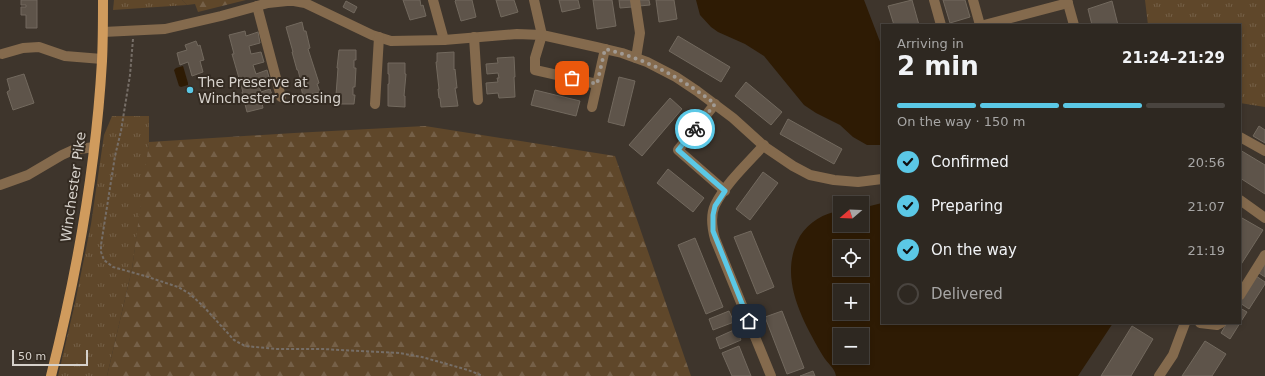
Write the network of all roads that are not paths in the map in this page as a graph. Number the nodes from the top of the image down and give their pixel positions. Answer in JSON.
{"nodes":[{"id":1,"x":103,"y":0,"type":"edge"},
{"id":2,"x":433,"y":0,"type":"edge"},
{"id":3,"x":534,"y":0,"type":"edge"},
{"id":4,"x":635,"y":0,"type":"edge"},
{"id":5,"x":934,"y":0,"type":"edge"},
{"id":6,"x":973,"y":0,"type":"edge"},
{"id":7,"x":1068,"y":1,"type":"edge"},
{"id":8,"x":257,"y":6,"type":"junction"},
{"id":9,"x":941,"y":24,"type":"edge"},
{"id":10,"x":980,"y":24,"type":"edge"},
{"id":11,"x":988,"y":24,"type":"edge"},
{"id":12,"x":1074,"y":24,"type":"edge"},
{"id":13,"x":103,"y":32,"type":"junction"},
{"id":14,"x":542,"y":35,"type":"junction"},
{"id":15,"x":379,"y":37,"type":"junction"},
{"id":16,"x":474,"y":37,"type":"junction"},
{"id":17,"x":444,"y":40,"type":"junction"},
{"id":18,"x":605,"y":49,"type":"junction"},
{"id":19,"x":2,"y":54,"type":"dead end"},
{"id":20,"x":636,"y":58,"type":"junction"},
{"id":21,"x":102,"y":59,"type":"junction"},
{"id":22,"x":597,"y":84,"type":"junction"},
{"id":23,"x":281,"y":97,"type":"dead end"},
{"id":24,"x":478,"y":100,"type":"dead end"},
{"id":25,"x":375,"y":104,"type":"dead end"},
{"id":26,"x":715,"y":104,"type":"junction"},
{"id":27,"x":592,"y":107,"type":"dead end"},
{"id":28,"x":1241,"y":138,"type":"edge"},
{"id":29,"x":764,"y":145,"type":"junction"},
{"id":30,"x":94,"y":147,"type":"junction"},
{"id":31,"x":1265,"y":151,"type":"edge"},
{"id":32,"x":881,"y":179,"type":"edge"},
{"id":33,"x":0,"y":185,"type":"edge"},
{"id":34,"x":725,"y":191,"type":"junction"},
{"id":35,"x":1241,"y":201,"type":"edge"},
{"id":36,"x":1265,"y":218,"type":"edge"},
{"id":37,"x":1265,"y":255,"type":"edge"},
{"id":38,"x":1241,"y":293,"type":"edge"},
{"id":39,"x":1186,"y":324,"type":"edge"},
{"id":40,"x":1208,"y":324,"type":"edge"},
{"id":41,"x":1219,"y":324,"type":"edge"},
{"id":42,"x":51,"y":376,"type":"edge"},
{"id":43,"x":771,"y":376,"type":"edge"},
{"id":44,"x":1159,"y":376,"type":"edge"}],
"edges":[{"from":1,"to":13,"type":"main road","name":"Winchester Pike"},
{"from":2,"to":17,"type":"street"},
{"from":3,"to":14,"type":"street"},
{"from":4,"to":20,"type":"street"},
{"from":5,"to":9,"type":"street"},
{"from":6,"to":10,"type":"street"},
{"from":7,"to":11,"type":"street"},
{"from":7,"to":12,"type":"street"},
{"from":8,"to":13,"type":"street"},
{"from":8,"to":15,"type":"street"},
{"from":8,"to":23,"type":"street"},
{"from":13,"to":21,"type":"main road","name":"Winchester Pike"},
{"from":14,"to":16,"type":"street"},
{"from":14,"to":18,"type":"street"},
{"from":14,"to":22,"type":"street"},
{"from":15,"to":17,"type":"street"},
{"from":15,"to":25,"type":"street"},
{"from":16,"to":17,"type":"street"},
{"from":16,"to":24,"type":"street"},
{"from":18,"to":20,"type":"street"},
{"from":18,"to":22,"type":"street"},
{"from":19,"to":21,"type":"street"},
{"from":20,"to":26,"type":"street"},
{"from":21,"to":30,"type":"main road","name":"Winchester Pike"},
{"from":22,"to":27,"type":"street"},
{"from":26,"to":29,"type":"street"},
{"from":26,"to":34,"type":"street"},
{"from":28,"to":31,"type":"street"},
{"from":29,"to":32,"type":"street"},
{"from":29,"to":34,"type":"street"},
{"from":30,"to":33,"type":"street"},
{"from":30,"to":42,"type":"main road","name":"Winchester Pike"},
{"from":34,"to":43,"type":"street"},
{"from":35,"to":36,"type":"street"},
{"from":37,"to":38,"type":"street"},
{"from":39,"to":44,"type":"street"},
{"from":40,"to":41,"type":"street"}]}
